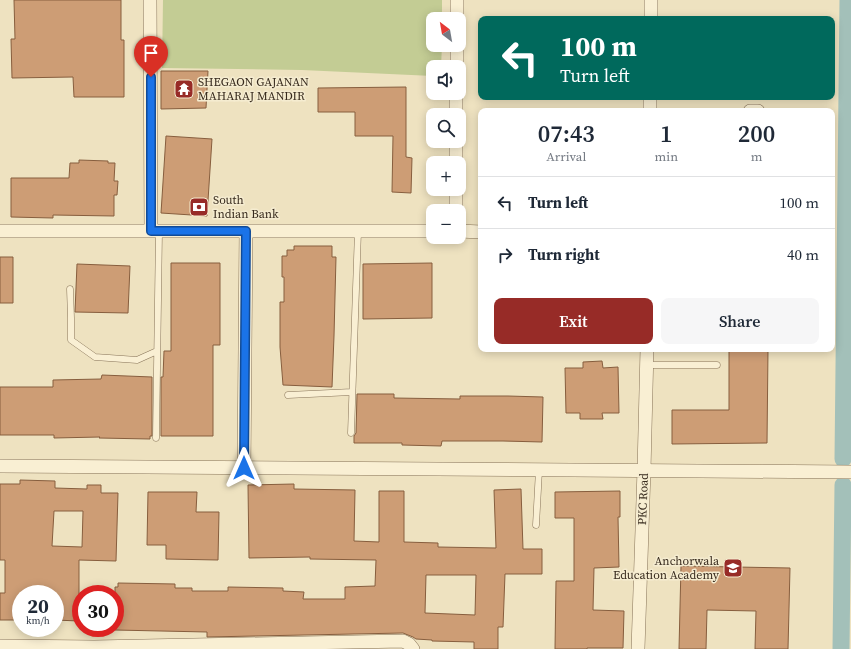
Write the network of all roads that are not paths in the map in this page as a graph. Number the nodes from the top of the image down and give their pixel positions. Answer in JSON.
{"nodes":[{"id":1,"x":150,"y":0,"type":"edge"},
{"id":2,"x":457,"y":0,"type":"edge"},
{"id":3,"x":651,"y":0,"type":"edge"},
{"id":4,"x":457,"y":12,"type":"edge"},
{"id":5,"x":651,"y":16,"type":"edge"},
{"id":6,"x":0,"y":231,"type":"edge"},
{"id":7,"x":155,"y":231,"type":"junction"},
{"id":8,"x":246,"y":231,"type":"junction"},
{"id":9,"x":358,"y":231,"type":"junction"},
{"id":10,"x":426,"y":231,"type":"edge"},
{"id":11,"x":466,"y":232,"type":"edge"},
{"id":12,"x":478,"y":232,"type":"edge"},
{"id":13,"x":70,"y":289,"type":"dead end"},
{"id":14,"x":157,"y":351,"type":"junction"},
{"id":15,"x":647,"y":352,"type":"edge"},
{"id":16,"x":647,"y":365,"type":"junction"},
{"id":17,"x":717,"y":365,"type":"dead end"},
{"id":18,"x":352,"y":392,"type":"junction"},
{"id":19,"x":288,"y":395,"type":"dead end"},
{"id":20,"x":351,"y":433,"type":"dead end"},
{"id":21,"x":156,"y":438,"type":"dead end"},
{"id":22,"x":0,"y":466,"type":"edge"},
{"id":23,"x":244,"y":468,"type":"junction"},
{"id":24,"x":539,"y":470,"type":"junction"},
{"id":25,"x":644,"y":470,"type":"junction"},
{"id":26,"x":851,"y":472,"type":"edge"},
{"id":27,"x":536,"y":525,"type":"dead end"},
{"id":28,"x":0,"y":646,"type":"edge"},
{"id":29,"x":92,"y":648,"type":"edge"},
{"id":30,"x":413,"y":649,"type":"edge"},
{"id":31,"x":638,"y":649,"type":"edge"}],
"edges":[{"from":1,"to":7,"type":"street"},
{"from":2,"to":4,"type":"street"},
{"from":3,"to":5,"type":"street"},
{"from":6,"to":7,"type":"street"},
{"from":7,"to":8,"type":"street"},
{"from":7,"to":14,"type":"lane"},
{"from":8,"to":9,"type":"street"},
{"from":8,"to":23,"type":"street"},
{"from":9,"to":10,"type":"street"},
{"from":9,"to":18,"type":"lane"},
{"from":11,"to":12,"type":"street"},
{"from":13,"to":14,"type":"lane"},
{"from":14,"to":21,"type":"lane"},
{"from":15,"to":16,"type":"street","name":"PKC Road"},
{"from":16,"to":17,"type":"lane"},
{"from":16,"to":25,"type":"street","name":"PKC Road"},
{"from":18,"to":19,"type":"lane"},
{"from":18,"to":20,"type":"lane"},
{"from":22,"to":23,"type":"street"},
{"from":23,"to":24,"type":"street"},
{"from":24,"to":25,"type":"street"},
{"from":24,"to":27,"type":"lane"},
{"from":25,"to":26,"type":"street"},
{"from":25,"to":31,"type":"street","name":"PKC Road"},
{"from":28,"to":29,"type":"street"},
{"from":29,"to":30,"type":"street"}]}
